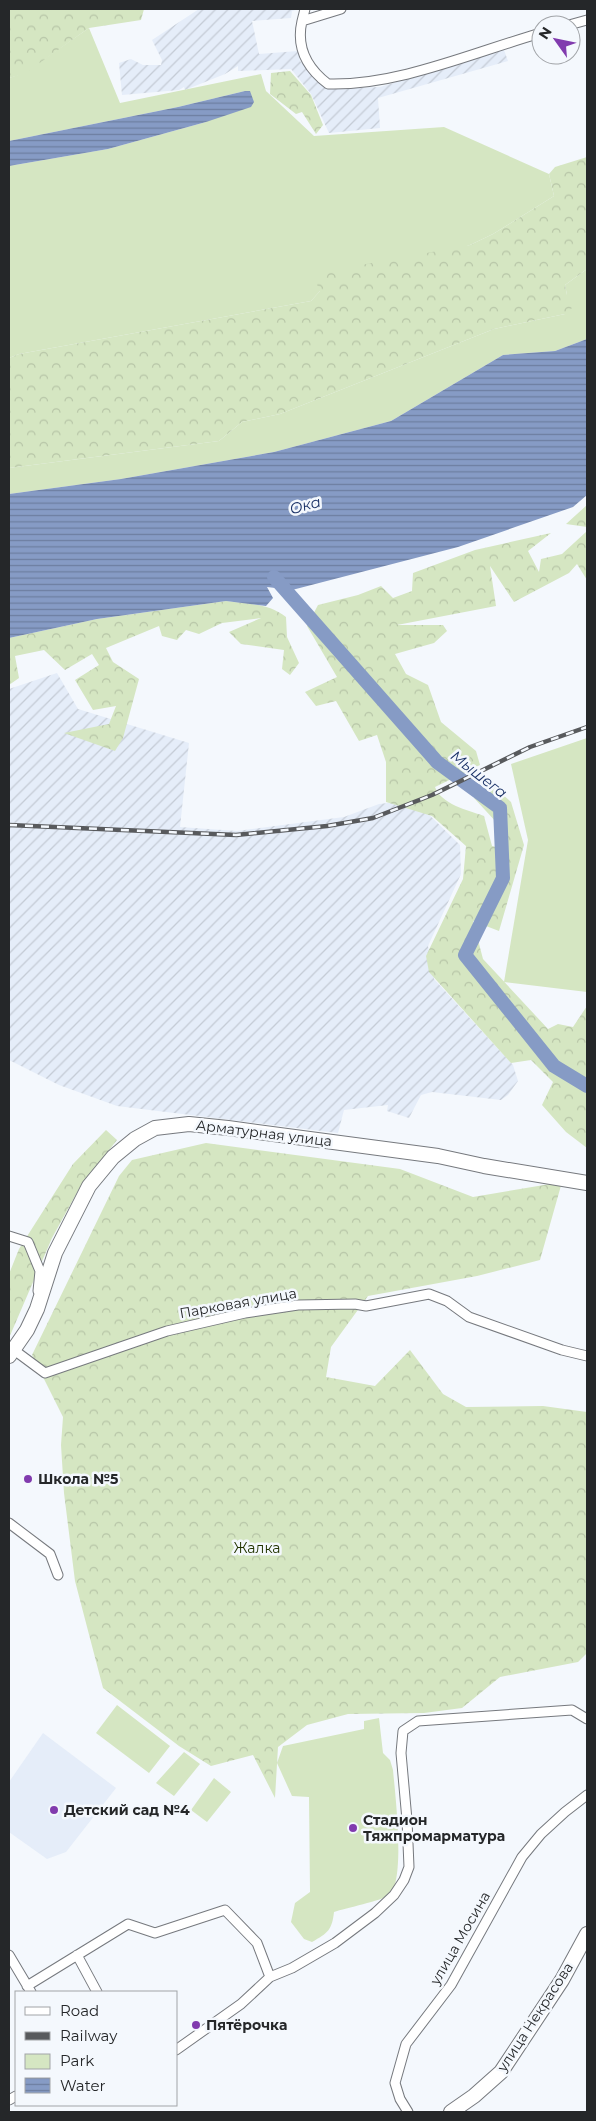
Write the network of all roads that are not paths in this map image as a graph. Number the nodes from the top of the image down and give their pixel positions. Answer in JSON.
{"nodes":[{"id":1,"x":305,"y":9,"type":"edge"},
{"id":2,"x":341,"y":9,"type":"edge"},
{"id":3,"x":302,"y":21,"type":"junction"},
{"id":4,"x":531,"y":36,"type":"edge"},
{"id":5,"x":587,"y":1183,"type":"edge"},
{"id":6,"x":9,"y":1236,"type":"edge"},
{"id":7,"x":37,"y":1309,"type":"junction"},
{"id":8,"x":11,"y":1353,"type":"edge"},
{"id":9,"x":587,"y":1356,"type":"edge"},
{"id":10,"x":9,"y":1523,"type":"edge"},
{"id":11,"x":58,"y":1575,"type":"dead end"},
{"id":12,"x":587,"y":1719,"type":"edge"},
{"id":13,"x":587,"y":1795,"type":"edge"},
{"id":14,"x":587,"y":1934,"type":"edge"},
{"id":15,"x":9,"y":1955,"type":"edge"},
{"id":16,"x":77,"y":1955,"type":"junction"},
{"id":17,"x":270,"y":1977,"type":"junction"},
{"id":18,"x":29,"y":1989,"type":"edge"},
{"id":19,"x":97,"y":1991,"type":"edge"},
{"id":20,"x":178,"y":2049,"type":"edge"},
{"id":21,"x":408,"y":2112,"type":"edge"},
{"id":22,"x":451,"y":2112,"type":"edge"}],
"edges":[{"from":1,"to":3,"type":"street"},
{"from":2,"to":3,"type":"street"},
{"from":3,"to":4,"type":"street"},
{"from":5,"to":7,"type":"street","name":"Арматурная улица"},
{"from":6,"to":7,"type":"street"},
{"from":7,"to":8,"type":"street","name":"Арматурная улица"},
{"from":8,"to":9,"type":"street","name":"Парковая улица"},
{"from":10,"to":11,"type":"street"},
{"from":12,"to":17,"type":"street"},
{"from":13,"to":21,"type":"street","name":"улица Мосина"},
{"from":14,"to":22,"type":"street","name":"улица Некрасова"},
{"from":15,"to":18,"type":"street"},
{"from":16,"to":17,"type":"street"},
{"from":16,"to":18,"type":"street"},
{"from":16,"to":19,"type":"street"},
{"from":17,"to":20,"type":"street"}]}
